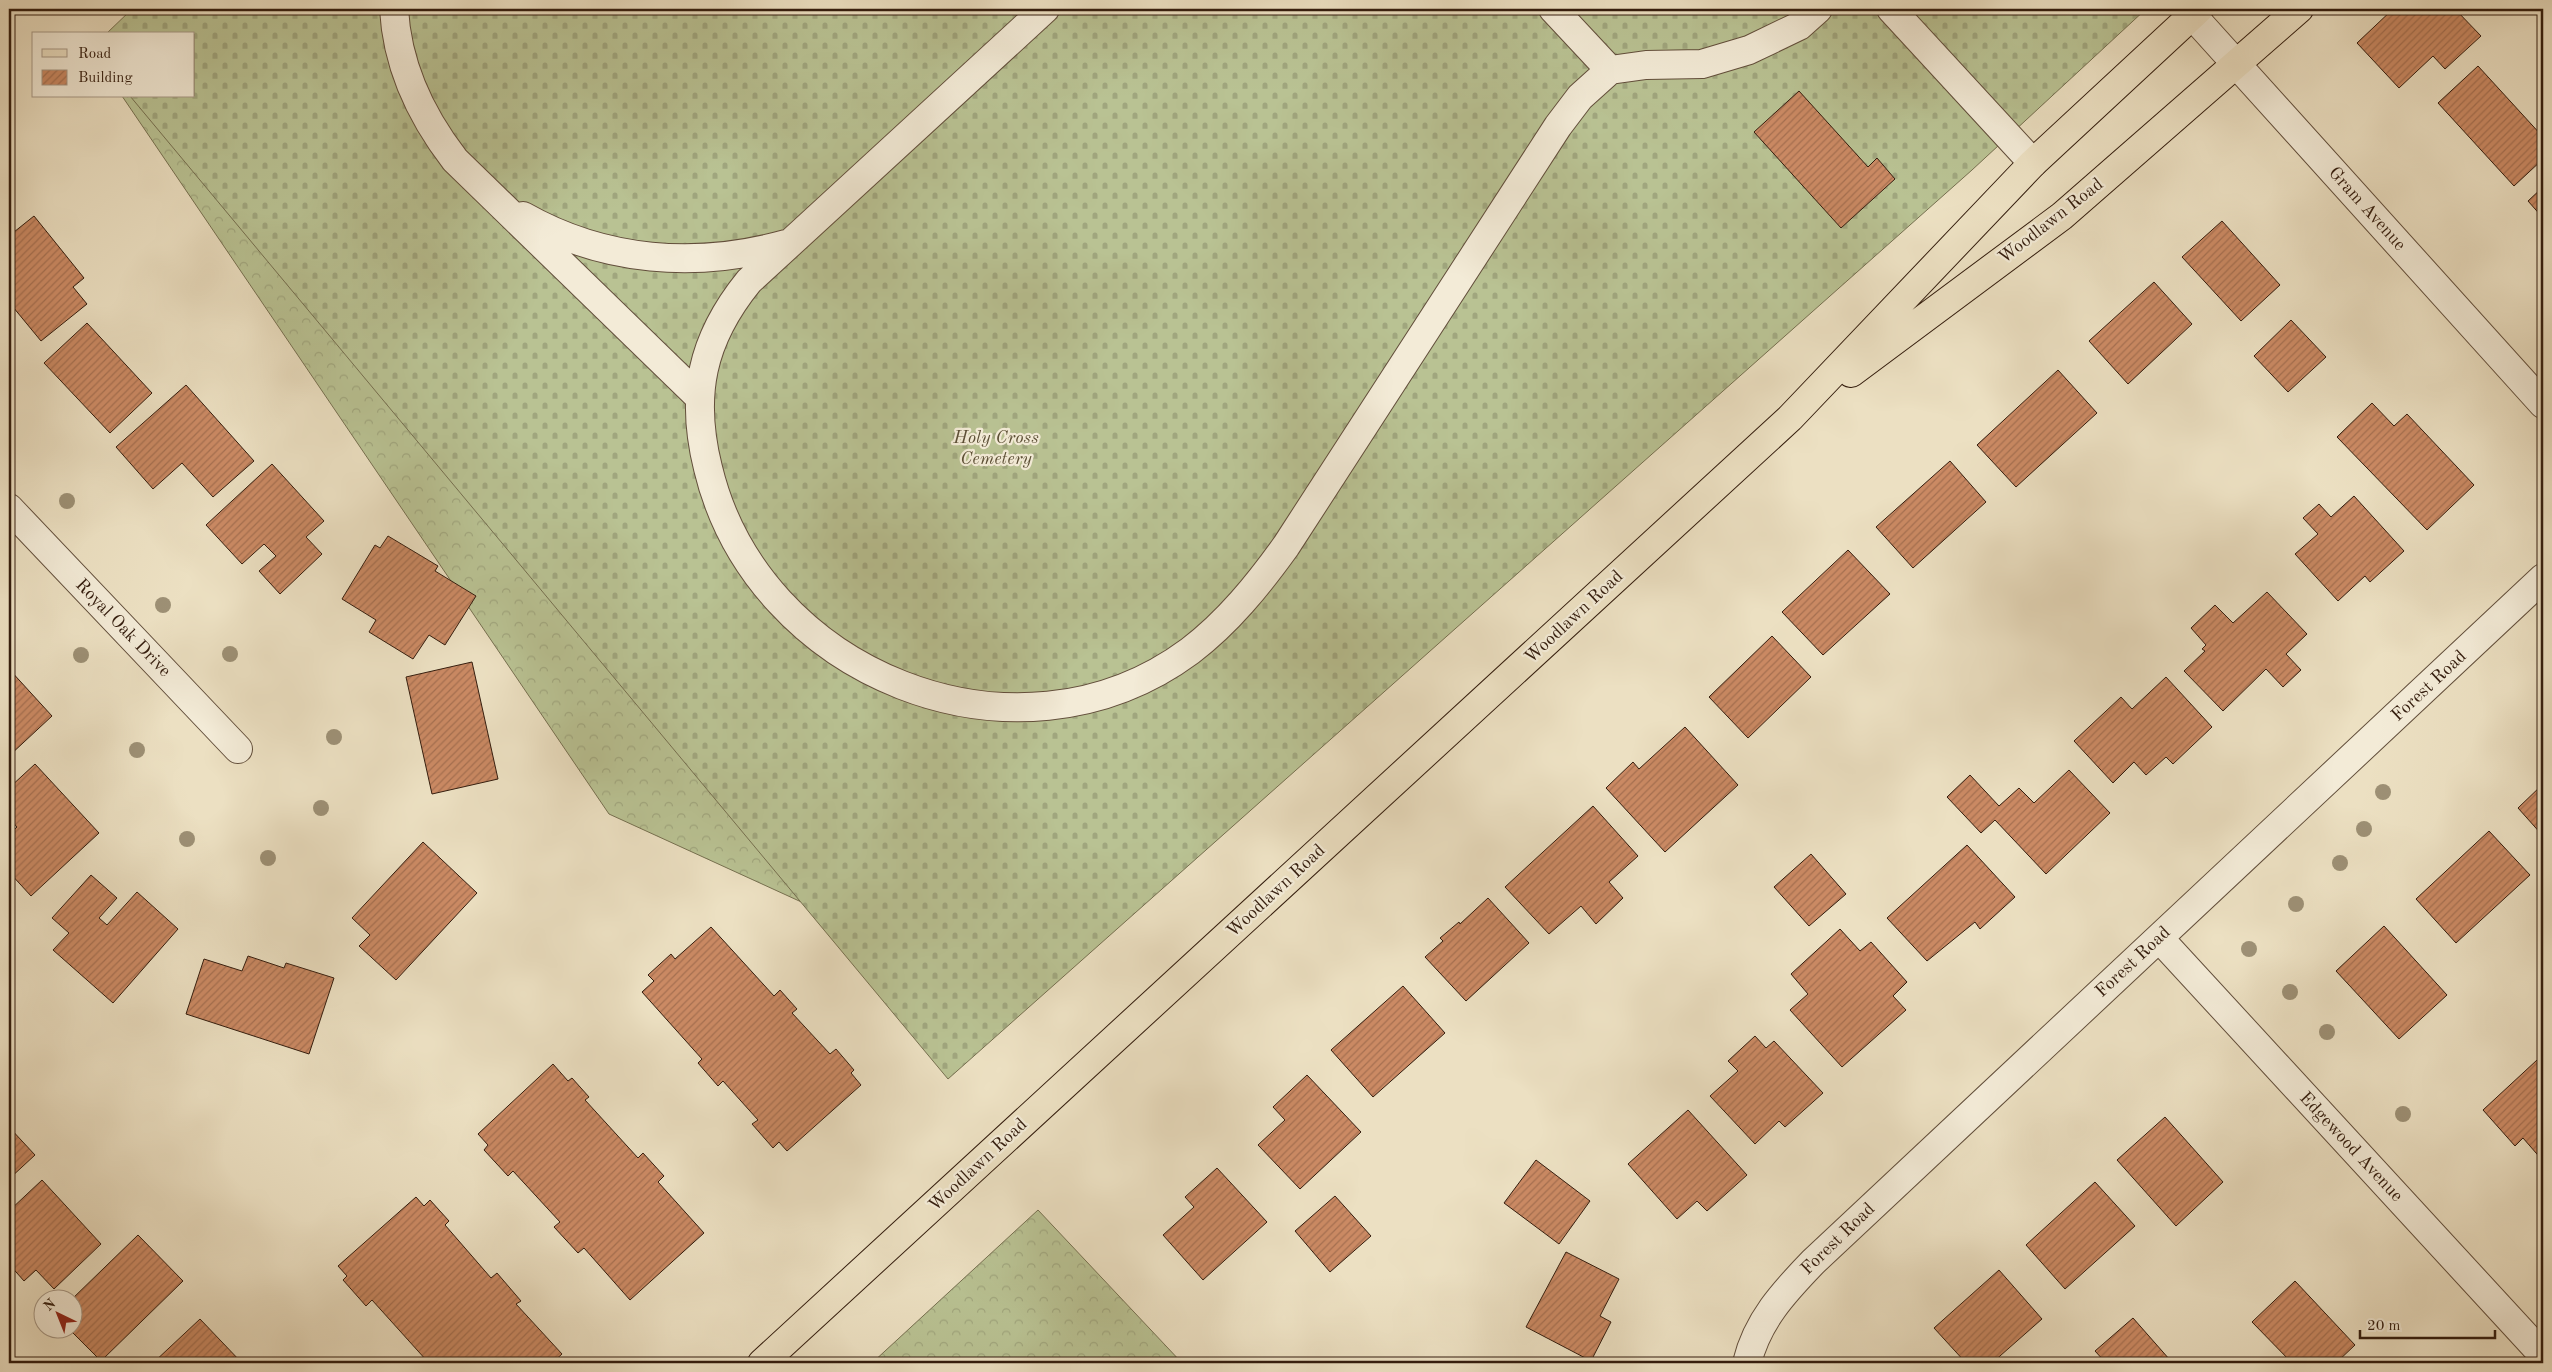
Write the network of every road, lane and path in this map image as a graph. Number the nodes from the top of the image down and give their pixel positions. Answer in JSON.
{"nodes":[{"id":1,"x":394,"y":9,"type":"edge"},
{"id":2,"x":1045,"y":9,"type":"edge"},
{"id":3,"x":1553,"y":9,"type":"edge"},
{"id":4,"x":1818,"y":9,"type":"edge"},
{"id":5,"x":1891,"y":9,"type":"edge"},
{"id":6,"x":2299,"y":9,"type":"edge"},
{"id":7,"x":2196,"y":12,"type":"edge"},
{"id":8,"x":2237,"y":64,"type":"junction"},
{"id":9,"x":1610,"y":70,"type":"junction"},
{"id":10,"x":2033,"y":163,"type":"junction"},
{"id":11,"x":486,"y":192,"type":"junction"},
{"id":12,"x":789,"y":243,"type":"junction"},
{"id":13,"x":699,"y":397,"type":"junction"},
{"id":14,"x":2543,"y":404,"type":"edge"},
{"id":15,"x":1790,"y":418,"type":"junction"},
{"id":16,"x":9,"y":508,"type":"edge"},
{"id":17,"x":2543,"y":578,"type":"edge"},
{"id":18,"x":238,"y":748,"type":"dead end"},
{"id":19,"x":2159,"y":938,"type":"junction"},
{"id":20,"x":2543,"y":1355,"type":"edge"},
{"id":21,"x":762,"y":1363,"type":"edge"},
{"id":22,"x":1747,"y":1363,"type":"edge"}],
"edges":[{"from":1,"to":11,"type":"street"},
{"from":2,"to":12,"type":"street"},
{"from":3,"to":9,"type":"street"},
{"from":4,"to":9,"type":"street"},
{"from":5,"to":10,"type":"street"},
{"from":6,"to":8,"type":"main road","name":"Woodlawn Road"},
{"from":7,"to":8,"type":"street","name":"Gram Avenue"},
{"from":7,"to":10,"type":"main road","name":"Woodlawn Road"},
{"from":8,"to":14,"type":"street","name":"Gram Avenue"},
{"from":8,"to":15,"type":"main road","name":"Woodlawn Road"},
{"from":9,"to":13,"type":"street"},
{"from":10,"to":15,"type":"main road","name":"Woodlawn Road"},
{"from":11,"to":12,"type":"street"},
{"from":11,"to":13,"type":"street"},
{"from":12,"to":13,"type":"street"},
{"from":15,"to":21,"type":"main road","name":"Woodlawn Road"},
{"from":16,"to":18,"type":"street","name":"Royal Oak Drive"},
{"from":17,"to":19,"type":"street","name":"Forest Road"},
{"from":19,"to":20,"type":"street","name":"Edgewood Avenue"},
{"from":19,"to":22,"type":"street","name":"Forest Road"}]}
